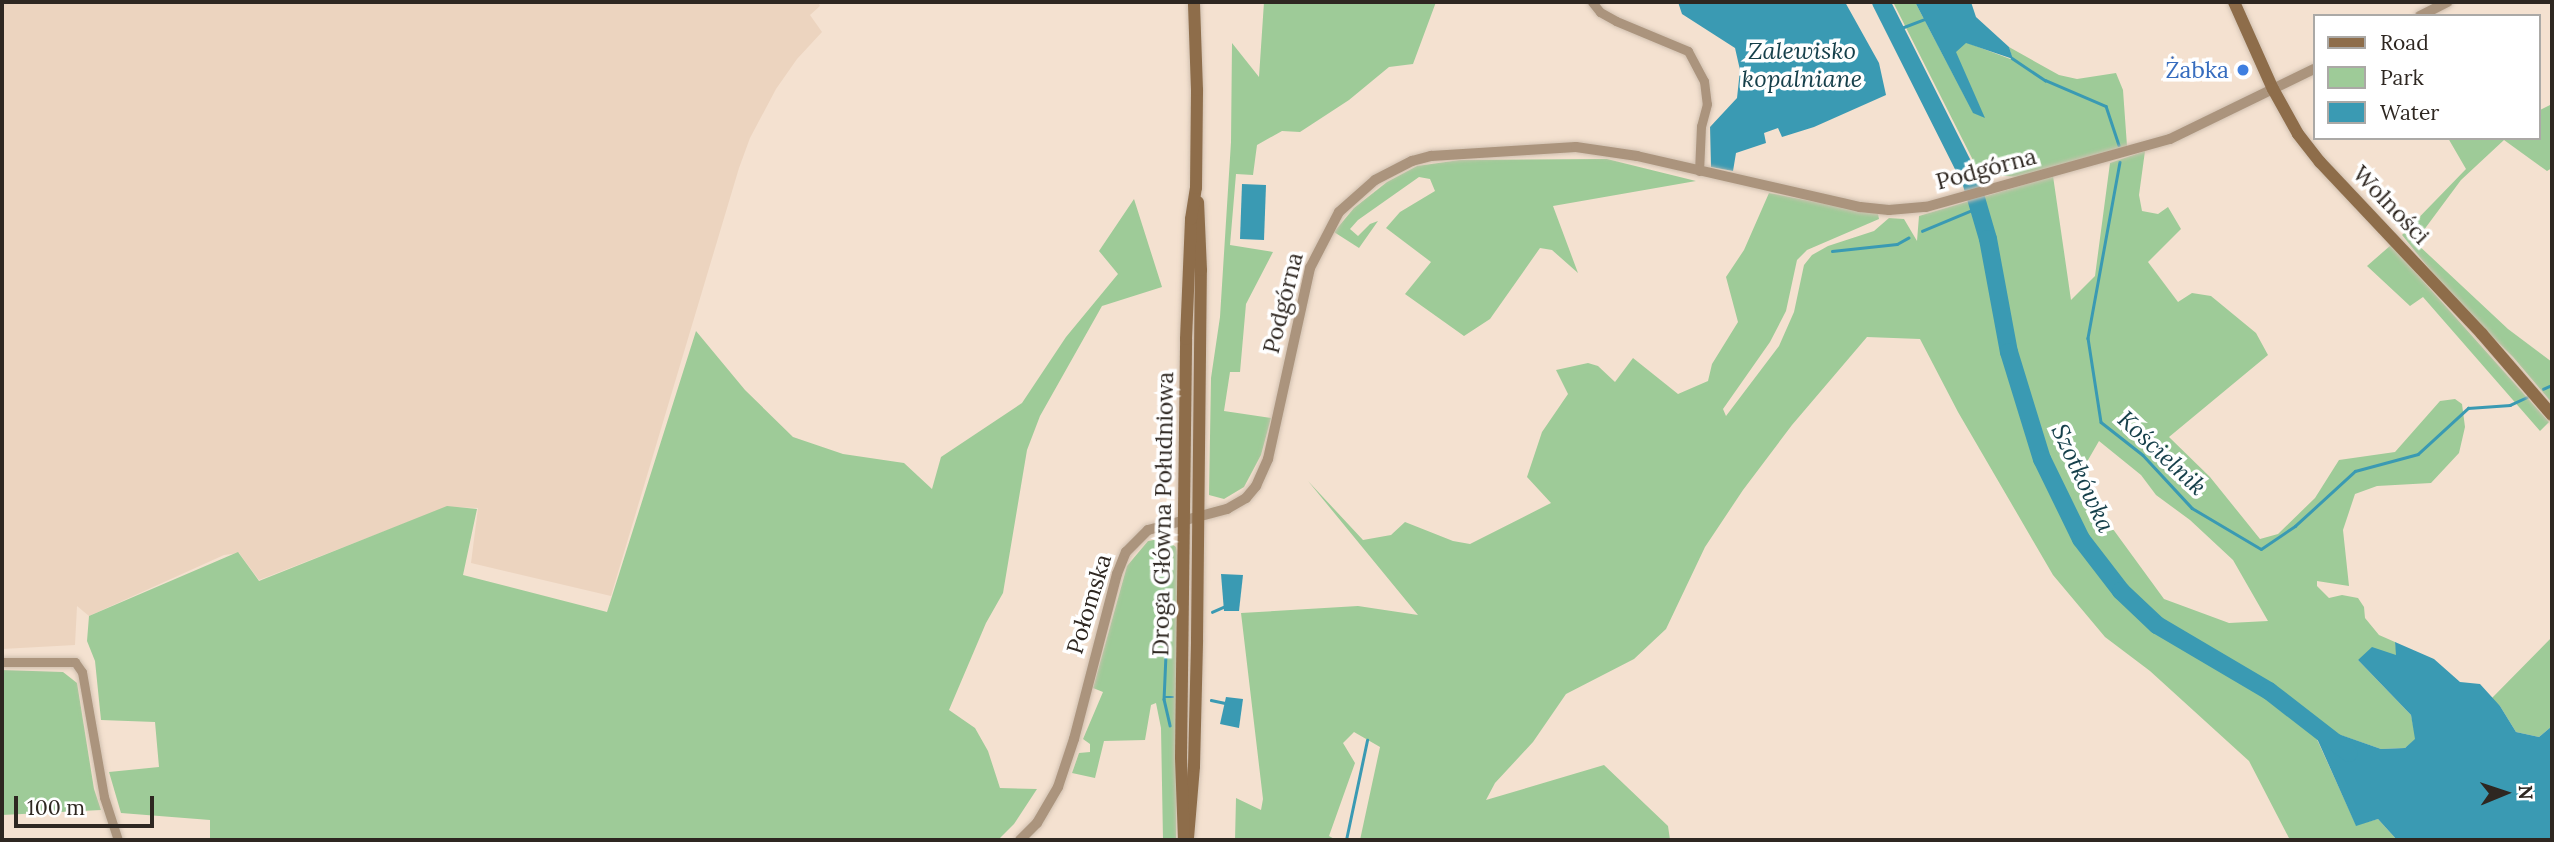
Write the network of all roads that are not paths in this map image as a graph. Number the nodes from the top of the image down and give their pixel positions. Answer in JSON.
{"nodes":[{"id":1,"x":1194,"y":2,"type":"edge"},
{"id":2,"x":1592,"y":2,"type":"edge"},
{"id":3,"x":2234,"y":2,"type":"edge"},
{"id":4,"x":2448,"y":2,"type":"edge"},
{"id":5,"x":2424,"y":14,"type":"edge"},
{"id":6,"x":2312,"y":70,"type":"edge"},
{"id":7,"x":2273,"y":89,"type":"junction"},
{"id":8,"x":1699,"y":171,"type":"junction"},
{"id":9,"x":1196,"y":188,"type":"junction"},
{"id":10,"x":1279,"y":410,"type":"joint"},
{"id":11,"x":2552,"y":415,"type":"edge"},
{"id":12,"x":1198,"y":516,"type":"junction"},
{"id":13,"x":1184,"y":521,"type":"junction"},
{"id":14,"x":2,"y":662,"type":"edge"},
{"id":15,"x":118,"y":840,"type":"edge"},
{"id":16,"x":1020,"y":840,"type":"edge"},
{"id":17,"x":1186,"y":840,"type":"edge"}],
"edges":[{"from":1,"to":9,"type":"main road","name":"Droga Główna Południowa"},
{"from":2,"to":8,"type":"street"},
{"from":3,"to":7,"type":"main road","name":"Wolności"},
{"from":4,"to":5,"type":"street"},
{"from":6,"to":7,"type":"street","name":"Podgórna"},
{"from":7,"to":8,"type":"street","name":"Podgórna"},
{"from":7,"to":11,"type":"main road","name":"Wolności"},
{"from":8,"to":10,"type":"street","name":"Podgórna"},
{"from":9,"to":12,"type":"main road","name":"Droga Główna Południowa"},
{"from":9,"to":13,"type":"main road","name":"Droga Główna Południowa"},
{"from":10,"to":12,"type":"street","name":"Połomska"},
{"from":12,"to":13,"type":"street","name":"Połomska"},
{"from":12,"to":17,"type":"main road","name":"Droga Główna Południowa"},
{"from":13,"to":16,"type":"street","name":"Połomska"},
{"from":13,"to":17,"type":"main road","name":"Droga Główna Południowa"},
{"from":14,"to":15,"type":"street"}]}
